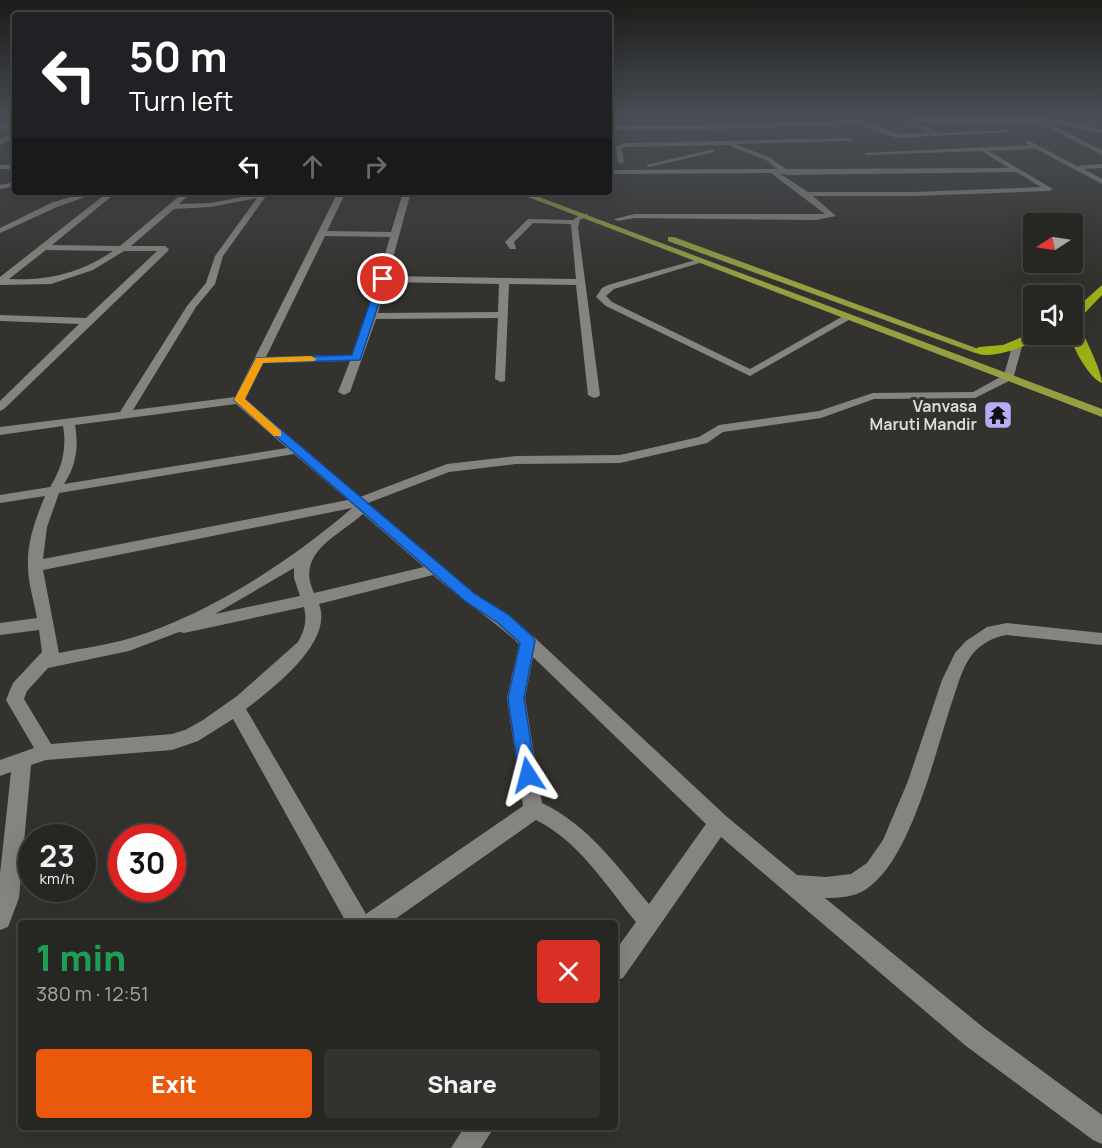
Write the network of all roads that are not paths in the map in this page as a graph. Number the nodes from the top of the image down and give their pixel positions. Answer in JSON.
{"nodes":[{"id":1,"x":708,"y":173,"type":"edge"},
{"id":2,"x":716,"y":173,"type":"joint"},
{"id":3,"x":774,"y":173,"type":"junction"},
{"id":4,"x":787,"y":173,"type":"joint"},
{"id":5,"x":831,"y":173,"type":"edge"},
{"id":6,"x":950,"y":173,"type":"edge"},
{"id":7,"x":1021,"y":173,"type":"edge"},
{"id":8,"x":1084,"y":173,"type":"edge"},
{"id":9,"x":1102,"y":182,"type":"edge"},
{"id":10,"x":981,"y":192,"type":"junction"},
{"id":11,"x":806,"y":194,"type":"junction"},
{"id":12,"x":86,"y":195,"type":"edge"},
{"id":13,"x":109,"y":195,"type":"edge"},
{"id":14,"x":185,"y":195,"type":"edge"},
{"id":15,"x":255,"y":195,"type":"edge"},
{"id":16,"x":263,"y":195,"type":"edge"},
{"id":17,"x":341,"y":195,"type":"edge"},
{"id":18,"x":406,"y":195,"type":"edge"},
{"id":19,"x":526,"y":195,"type":"edge"},
{"id":20,"x":553,"y":195,"type":"edge"},
{"id":21,"x":173,"y":207,"type":"junction"},
{"id":22,"x":579,"y":219,"type":"junction"},
{"id":23,"x":618,"y":219,"type":"junction"},
{"id":24,"x":0,"y":231,"type":"edge"},
{"id":25,"x":323,"y":233,"type":"junction"},
{"id":26,"x":394,"y":235,"type":"junction"},
{"id":27,"x":44,"y":247,"type":"junction"},
{"id":28,"x":513,"y":247,"type":"dead end"},
{"id":29,"x":122,"y":248,"type":"junction"},
{"id":30,"x":702,"y":261,"type":"junction"},
{"id":31,"x":383,"y":279,"type":"junction"},
{"id":32,"x":504,"y":281,"type":"junction"},
{"id":33,"x":0,"y":282,"type":"edge"},
{"id":34,"x":579,"y":282,"type":"junction"},
{"id":35,"x":1102,"y":288,"type":"edge"},
{"id":36,"x":1083,"y":309,"type":"edge"},
{"id":37,"x":503,"y":315,"type":"junction"},
{"id":38,"x":372,"y":316,"type":"junction"},
{"id":39,"x":849,"y":317,"type":"junction"},
{"id":40,"x":0,"y":318,"type":"edge"},
{"id":41,"x":88,"y":321,"type":"junction"},
{"id":42,"x":1023,"y":342,"type":"edge"},
{"id":43,"x":1018,"y":344,"type":"junction"},
{"id":44,"x":1081,"y":345,"type":"edge"},
{"id":45,"x":979,"y":351,"type":"joint"},
{"id":46,"x":356,"y":358,"type":"junction"},
{"id":47,"x":259,"y":360,"type":"junction"},
{"id":48,"x":1009,"y":377,"type":"junction"},
{"id":49,"x":1102,"y":379,"type":"edge"},
{"id":50,"x":501,"y":380,"type":"dead end"},
{"id":51,"x":344,"y":392,"type":"dead end"},
{"id":52,"x":594,"y":395,"type":"dead end"},
{"id":53,"x":239,"y":400,"type":"junction"},
{"id":54,"x":0,"y":407,"type":"edge"},
{"id":55,"x":1102,"y":413,"type":"edge"},
{"id":56,"x":124,"y":415,"type":"junction"},
{"id":57,"x":68,"y":422,"type":"junction"},
{"id":58,"x":0,"y":431,"type":"edge"},
{"id":59,"x":297,"y":450,"type":"junction"},
{"id":60,"x":54,"y":490,"type":"junction"},
{"id":61,"x":0,"y":499,"type":"edge"},
{"id":62,"x":359,"y":505,"type":"junction"},
{"id":63,"x":306,"y":554,"type":"junction"},
{"id":64,"x":35,"y":566,"type":"junction"},
{"id":65,"x":436,"y":569,"type":"junction"},
{"id":66,"x":310,"y":600,"type":"junction"},
{"id":67,"x":46,"y":623,"type":"junction"},
{"id":68,"x":175,"y":627,"type":"junction"},
{"id":69,"x":0,"y":629,"type":"edge"},
{"id":70,"x":1102,"y":639,"type":"edge"},
{"id":71,"x":528,"y":641,"type":"junction"},
{"id":72,"x":46,"y":662,"type":"junction"},
{"id":73,"x":235,"y":707,"type":"junction"},
{"id":74,"x":46,"y":752,"type":"junction"},
{"id":75,"x":22,"y":760,"type":"junction"},
{"id":76,"x":0,"y":768,"type":"edge"},
{"id":77,"x":533,"y":808,"type":"junction"},
{"id":78,"x":719,"y":822,"type":"junction"},
{"id":79,"x":794,"y":885,"type":"junction"},
{"id":80,"x":0,"y":919,"type":"edge"},
{"id":81,"x":357,"y":920,"type":"edge"},
{"id":82,"x":377,"y":920,"type":"edge"},
{"id":83,"x":650,"y":923,"type":"junction"},
{"id":84,"x":618,"y":966,"type":"edge"},
{"id":85,"x":479,"y":1130,"type":"edge"},
{"id":86,"x":1102,"y":1131,"type":"edge"},
{"id":87,"x":464,"y":1148,"type":"edge"}],
"edges":[{"from":1,"to":2,"type":"street"},
{"from":2,"to":3,"type":"street"},
{"from":3,"to":4,"type":"street"},
{"from":3,"to":11,"type":"street"},
{"from":4,"to":5,"type":"street"},
{"from":6,"to":10,"type":"street"},
{"from":7,"to":10,"type":"street"},
{"from":8,"to":9,"type":"street"},
{"from":10,"to":11,"type":"street"},
{"from":11,"to":23,"type":"street"},
{"from":12,"to":24,"type":"street"},
{"from":13,"to":27,"type":"street"},
{"from":14,"to":21,"type":"street"},
{"from":15,"to":21,"type":"street"},
{"from":16,"to":56,"type":"street"},
{"from":17,"to":25,"type":"street"},
{"from":18,"to":26,"type":"street"},
{"from":19,"to":22,"type":"main road"},
{"from":20,"to":23,"type":"main road"},
{"from":21,"to":29,"type":"street"},
{"from":22,"to":28,"type":"street"},
{"from":22,"to":30,"type":"main road"},
{"from":22,"to":34,"type":"street"},
{"from":23,"to":45,"type":"main road"},
{"from":25,"to":26,"type":"street"},
{"from":25,"to":47,"type":"street"},
{"from":26,"to":31,"type":"street"},
{"from":27,"to":29,"type":"street"},
{"from":27,"to":33,"type":"street"},
{"from":29,"to":33,"type":"street"},
{"from":29,"to":41,"type":"street"},
{"from":30,"to":39,"type":"main road"},
{"from":30,"to":39,"type":"street"},
{"from":31,"to":32,"type":"street"},
{"from":31,"to":38,"type":"street"},
{"from":32,"to":34,"type":"street"},
{"from":32,"to":37,"type":"street"},
{"from":34,"to":52,"type":"street"},
{"from":35,"to":36,"type":"highway"},
{"from":37,"to":38,"type":"street"},
{"from":37,"to":50,"type":"street"},
{"from":38,"to":46,"type":"street"},
{"from":39,"to":48,"type":"main road"},
{"from":40,"to":41,"type":"street"},
{"from":41,"to":54,"type":"street"},
{"from":42,"to":43,"type":"highway"},
{"from":43,"to":45,"type":"highway"},
{"from":43,"to":48,"type":"street"},
{"from":44,"to":49,"type":"highway"},
{"from":46,"to":47,"type":"street"},
{"from":46,"to":51,"type":"street"},
{"from":47,"to":53,"type":"street"},
{"from":48,"to":55,"type":"main road"},
{"from":48,"to":62,"type":"street"},
{"from":53,"to":56,"type":"street"},
{"from":53,"to":59,"type":"street"},
{"from":56,"to":57,"type":"street"},
{"from":57,"to":58,"type":"street"},
{"from":57,"to":60,"type":"street"},
{"from":59,"to":60,"type":"street"},
{"from":59,"to":62,"type":"street"},
{"from":60,"to":61,"type":"street"},
{"from":60,"to":64,"type":"street"},
{"from":62,"to":63,"type":"street"},
{"from":62,"to":64,"type":"street"},
{"from":62,"to":65,"type":"street"},
{"from":63,"to":66,"type":"street"},
{"from":63,"to":68,"type":"street"},
{"from":64,"to":67,"type":"street"},
{"from":65,"to":66,"type":"street"},
{"from":65,"to":71,"type":"street"},
{"from":66,"to":68,"type":"street"},
{"from":66,"to":73,"type":"street"},
{"from":67,"to":69,"type":"street"},
{"from":67,"to":72,"type":"street"},
{"from":68,"to":72,"type":"street"},
{"from":70,"to":79,"type":"street"},
{"from":71,"to":77,"type":"street"},
{"from":71,"to":78,"type":"street"},
{"from":72,"to":74,"type":"street"},
{"from":73,"to":74,"type":"street"},
{"from":73,"to":81,"type":"street"},
{"from":74,"to":75,"type":"street"},
{"from":75,"to":76,"type":"street"},
{"from":75,"to":80,"type":"street"},
{"from":77,"to":82,"type":"street"},
{"from":77,"to":83,"type":"street"},
{"from":78,"to":79,"type":"street"},
{"from":78,"to":83,"type":"street"},
{"from":79,"to":86,"type":"street"},
{"from":83,"to":84,"type":"street"},
{"from":85,"to":87,"type":"street"}]}
